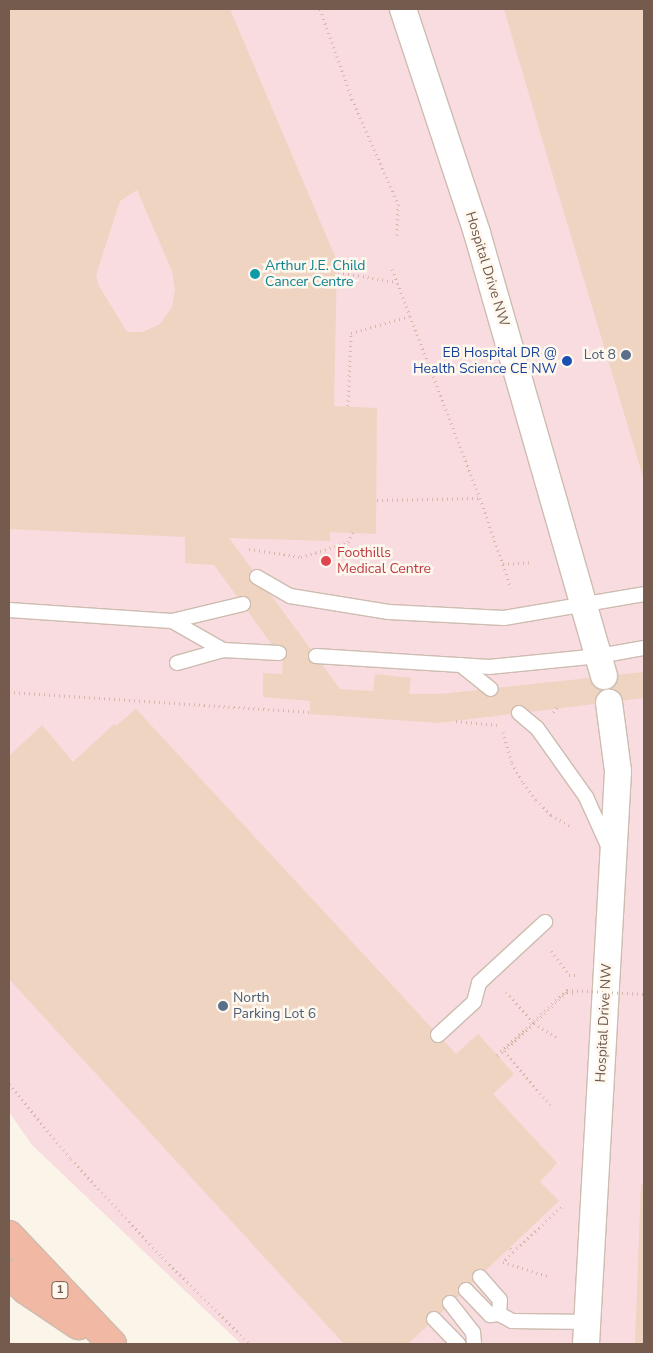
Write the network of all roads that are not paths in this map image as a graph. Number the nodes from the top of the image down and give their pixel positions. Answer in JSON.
{"nodes":[{"id":1,"x":403,"y":9,"type":"edge"},
{"id":2,"x":257,"y":577,"type":"dead end"},
{"id":3,"x":644,"y":594,"type":"edge"},
{"id":4,"x":290,"y":596,"type":"junction"},
{"id":5,"x":273,"y":599,"type":"dead end"},
{"id":6,"x":243,"y":604,"type":"dead end"},
{"id":7,"x":585,"y":604,"type":"junction"},
{"id":8,"x":9,"y":610,"type":"edge"},
{"id":9,"x":172,"y":621,"type":"junction"},
{"id":10,"x":644,"y":648,"type":"edge"},
{"id":11,"x":223,"y":650,"type":"junction"},
{"id":12,"x":279,"y":653,"type":"dead end"},
{"id":13,"x":316,"y":656,"type":"dead end"},
{"id":14,"x":177,"y":663,"type":"dead end"},
{"id":15,"x":461,"y":665,"type":"junction"},
{"id":16,"x":602,"y":666,"type":"junction"},
{"id":17,"x":491,"y":689,"type":"dead end"},
{"id":18,"x":609,"y":703,"type":"dead end"},
{"id":19,"x":519,"y":713,"type":"dead end"},
{"id":20,"x":613,"y":858,"type":"junction"},
{"id":21,"x":545,"y":922,"type":"dead end"},
{"id":22,"x":438,"y":1035,"type":"dead end"},
{"id":23,"x":9,"y":1235,"type":"edge"},
{"id":24,"x":9,"y":1274,"type":"edge"},
{"id":25,"x":480,"y":1277,"type":"dead end"},
{"id":26,"x":466,"y":1290,"type":"dead end"},
{"id":27,"x":450,"y":1303,"type":"dead end"},
{"id":28,"x":499,"y":1314,"type":"junction"},
{"id":29,"x":434,"y":1319,"type":"dead end"},
{"id":30,"x":586,"y":1333,"type":"edge"},
{"id":31,"x":106,"y":1344,"type":"edge"},
{"id":32,"x":112,"y":1344,"type":"edge"},
{"id":33,"x":458,"y":1344,"type":"edge"},
{"id":34,"x":474,"y":1344,"type":"edge"}],
"edges":[{"from":1,"to":7,"type":"street","name":"Hospital Drive NW"},
{"from":2,"to":4,"type":"lane"},
{"from":3,"to":7,"type":"lane"},
{"from":4,"to":5,"type":"lane"},
{"from":4,"to":7,"type":"lane"},
{"from":6,"to":9,"type":"lane"},
{"from":7,"to":16,"type":"street","name":"Hospital Drive NW"},
{"from":8,"to":9,"type":"lane"},
{"from":9,"to":11,"type":"lane"},
{"from":10,"to":16,"type":"lane"},
{"from":11,"to":12,"type":"lane"},
{"from":11,"to":14,"type":"lane"},
{"from":13,"to":15,"type":"lane"},
{"from":15,"to":16,"type":"lane"},
{"from":15,"to":17,"type":"lane"},
{"from":18,"to":20,"type":"street","name":"Hospital Drive NW"},
{"from":19,"to":20,"type":"lane"},
{"from":20,"to":30,"type":"street","name":"Hospital Drive NW"},
{"from":21,"to":22,"type":"lane"},
{"from":23,"to":32,"type":"highway","number":"1"},
{"from":24,"to":31,"type":"highway"},
{"from":25,"to":28,"type":"lane"},
{"from":26,"to":28,"type":"lane"},
{"from":27,"to":34,"type":"lane"},
{"from":28,"to":30,"type":"lane"},
{"from":29,"to":33,"type":"lane"}]}
